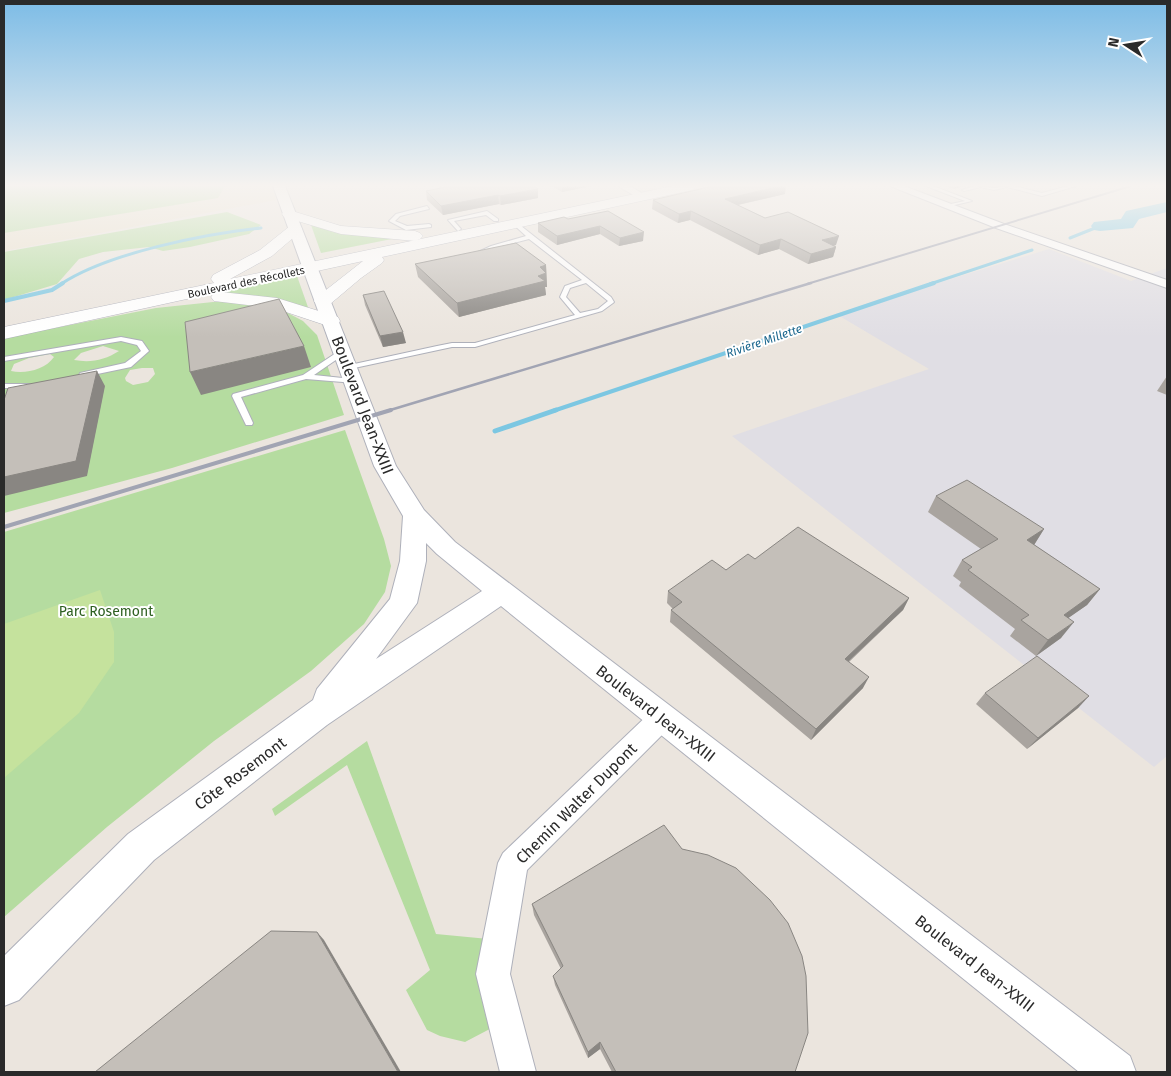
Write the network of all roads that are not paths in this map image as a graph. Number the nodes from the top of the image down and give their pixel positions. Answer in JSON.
{"nodes":[{"id":1,"x":279,"y":236,"type":"edge"},
{"id":2,"x":298,"y":236,"type":"edge"},
{"id":3,"x":406,"y":236,"type":"edge"},
{"id":4,"x":459,"y":236,"type":"edge"},
{"id":5,"x":1033,"y":236,"type":"edge"},
{"id":6,"x":530,"y":237,"type":"joint"},
{"id":7,"x":390,"y":251,"type":"junction"},
{"id":8,"x":476,"y":254,"type":"edge"},
{"id":9,"x":310,"y":264,"type":"junction"},
{"id":10,"x":219,"y":279,"type":"junction"},
{"id":11,"x":587,"y":281,"type":"junction"},
{"id":12,"x":1167,"y":284,"type":"edge"},
{"id":13,"x":183,"y":296,"type":"junction"},
{"id":14,"x":323,"y":301,"type":"junction"},
{"id":15,"x":579,"y":316,"type":"junction"},
{"id":16,"x":331,"y":321,"type":"junction"},
{"id":17,"x":4,"y":323,"type":"edge"},
{"id":18,"x":4,"y":333,"type":"edge"},
{"id":19,"x":4,"y":359,"type":"edge"},
{"id":20,"x":347,"y":367,"type":"junction"},
{"id":21,"x":72,"y":377,"type":"edge"},
{"id":22,"x":306,"y":377,"type":"junction"},
{"id":23,"x":34,"y":385,"type":"edge"},
{"id":24,"x":4,"y":386,"type":"edge"},
{"id":25,"x":249,"y":423,"type":"dead end"},
{"id":26,"x":415,"y":516,"type":"junction"},
{"id":27,"x":502,"y":591,"type":"junction"},
{"id":28,"x":316,"y":715,"type":"junction"},
{"id":29,"x":662,"y":718,"type":"junction"},
{"id":30,"x":4,"y":985,"type":"edge"},
{"id":31,"x":518,"y":1072,"type":"edge"},
{"id":32,"x":1114,"y":1072,"type":"edge"}],
"edges":[{"from":1,"to":10,"type":"main road"},
{"from":2,"to":9,"type":"street","name":"Boulevard Jean-XXIII"},
{"from":3,"to":9,"type":"main road","name":"Boulevard des Récollets"},
{"from":4,"to":7,"type":"main road","name":"Boulevard des Récollets"},
{"from":5,"to":12,"type":"street"},
{"from":6,"to":8,"type":"lane"},
{"from":6,"to":11,"type":"lane"},
{"from":7,"to":9,"type":"main road","name":"Boulevard des Récollets"},
{"from":7,"to":14,"type":"main road"},
{"from":9,"to":10,"type":"main road","name":"Boulevard des Récollets"},
{"from":9,"to":13,"type":"main road","name":"Boulevard des Récollets"},
{"from":9,"to":14,"type":"street","name":"Boulevard Jean-XXIII"},
{"from":10,"to":17,"type":"main road","name":"Boulevard des Récollets"},
{"from":11,"to":15,"type":"lane"},
{"from":11,"to":15,"type":"lane"},
{"from":13,"to":16,"type":"main road"},
{"from":13,"to":18,"type":"main road","name":"Boulevard des Récollets"},
{"from":14,"to":16,"type":"street","name":"Boulevard Jean-XXIII"},
{"from":15,"to":20,"type":"lane"},
{"from":16,"to":20,"type":"street","name":"Boulevard Jean-XXIII"},
{"from":19,"to":21,"type":"lane"},
{"from":20,"to":22,"type":"lane"},
{"from":20,"to":22,"type":"lane"},
{"from":20,"to":26,"type":"street","name":"Boulevard Jean-XXIII"},
{"from":22,"to":25,"type":"lane"},
{"from":23,"to":24,"type":"lane"},
{"from":26,"to":27,"type":"street","name":"Boulevard Jean-XXIII"},
{"from":26,"to":28,"type":"street"},
{"from":27,"to":28,"type":"street","name":"Côte Rosemont"},
{"from":27,"to":29,"type":"street","name":"Boulevard Jean-XXIII"},
{"from":28,"to":30,"type":"street","name":"Côte Rosemont"},
{"from":29,"to":31,"type":"street","name":"Chemin Walter Dupont"},
{"from":29,"to":32,"type":"street","name":"Boulevard Jean-XXIII"}]}
